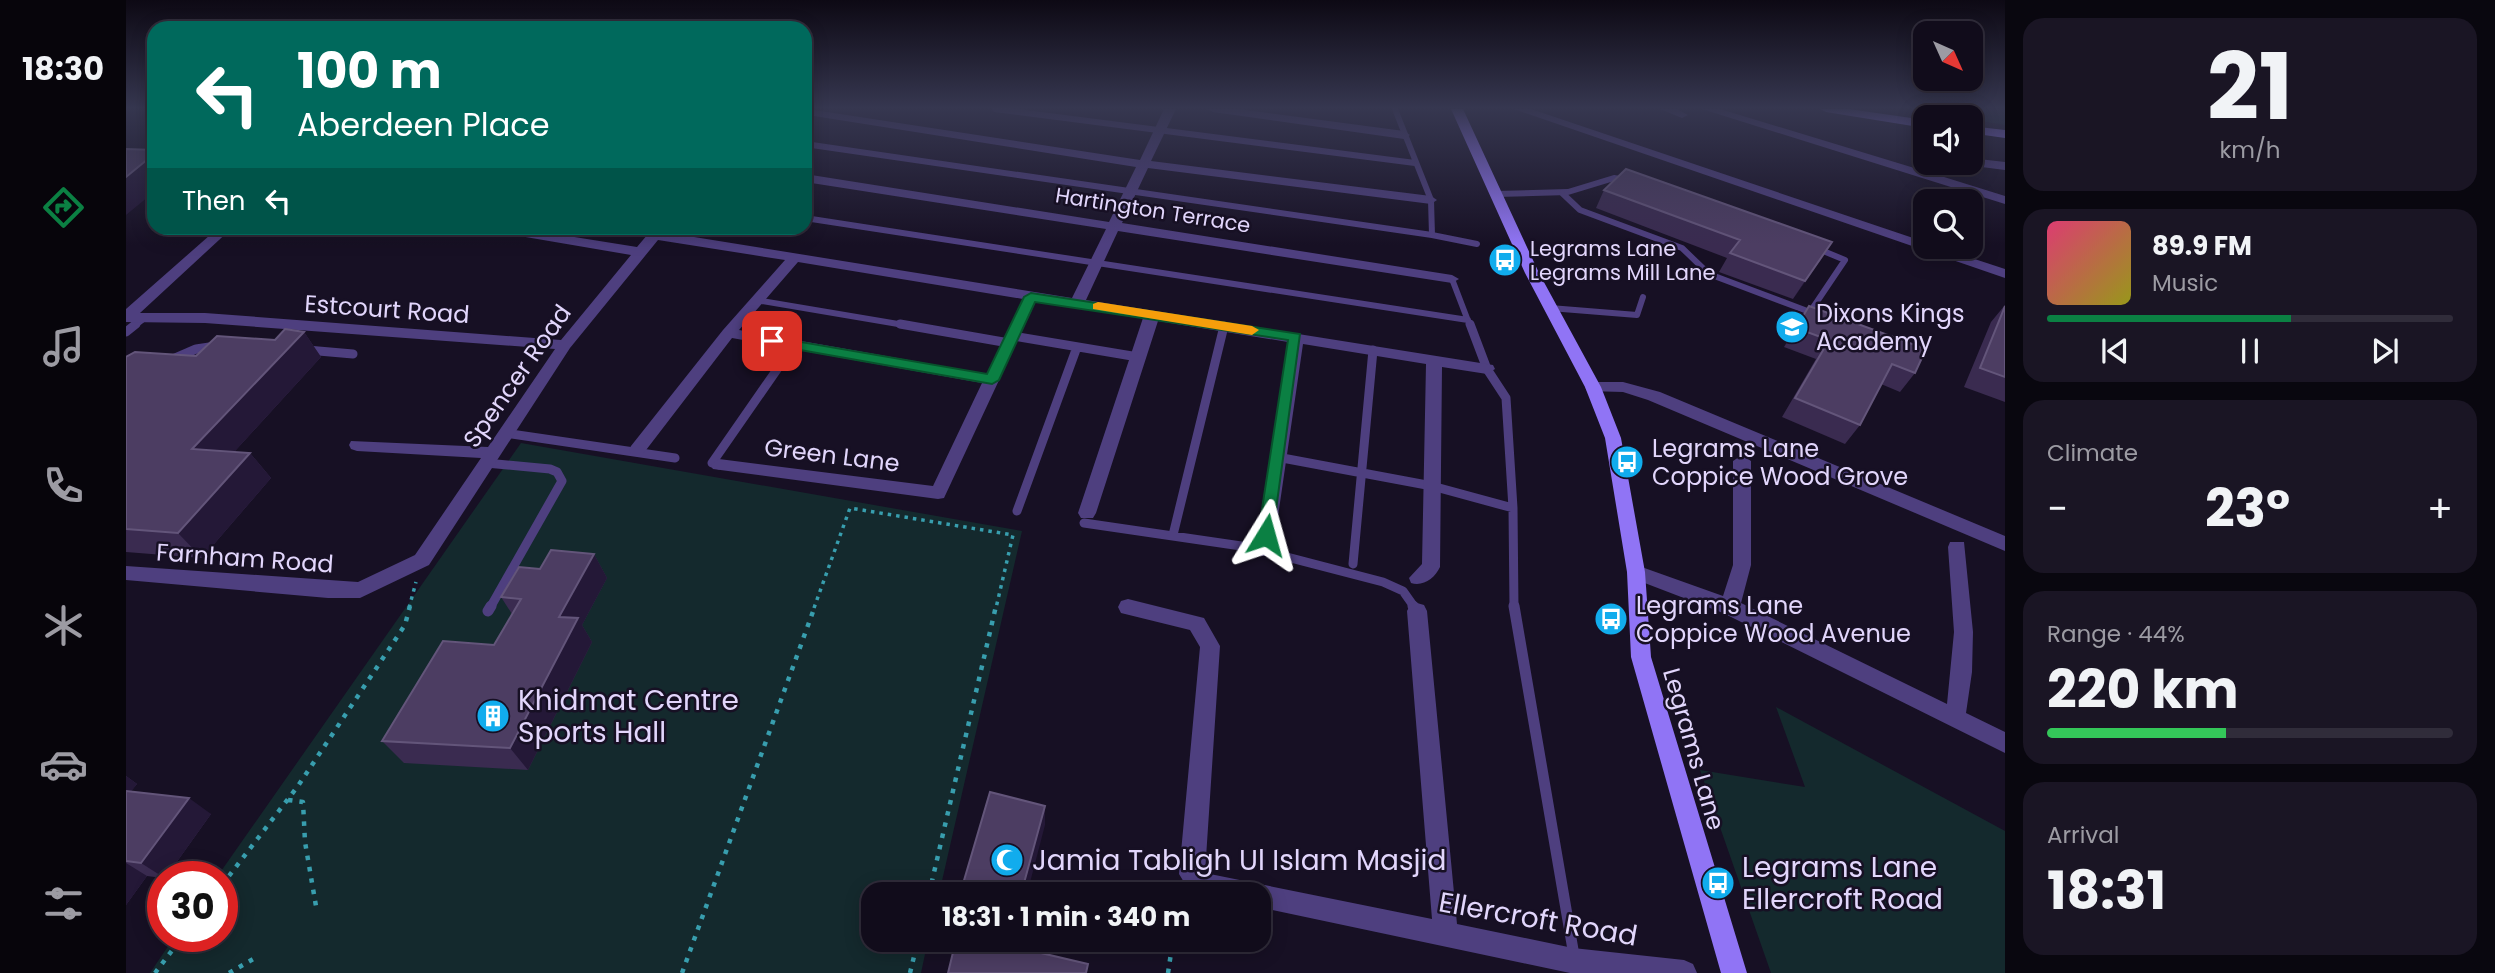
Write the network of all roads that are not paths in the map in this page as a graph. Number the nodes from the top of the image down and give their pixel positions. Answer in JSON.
{"nodes":[{"id":1,"x":877,"y":154,"type":"edge"},
{"id":2,"x":1078,"y":154,"type":"edge"},
{"id":3,"x":1149,"y":154,"type":"edge"},
{"id":4,"x":1349,"y":154,"type":"edge"},
{"id":5,"x":1412,"y":154,"type":"edge"},
{"id":6,"x":1478,"y":154,"type":"edge"},
{"id":7,"x":1653,"y":154,"type":"edge"},
{"id":8,"x":1857,"y":154,"type":"edge"},
{"id":9,"x":1415,"y":163,"type":"junction"},
{"id":10,"x":1983,"y":163,"type":"edge"},
{"id":11,"x":1144,"y":164,"type":"junction"},
{"id":12,"x":2005,"y":166,"type":"edge"},
{"id":13,"x":1940,"y":175,"type":"edge"},
{"id":14,"x":812,"y":179,"type":"edge"},
{"id":15,"x":1937,"y":179,"type":"junction"},
{"id":16,"x":1638,"y":185,"type":"edge"},
{"id":17,"x":1131,"y":191,"type":"junction"},
{"id":18,"x":1562,"y":193,"type":"junction"},
{"id":19,"x":1496,"y":194,"type":"junction"},
{"id":20,"x":1431,"y":200,"type":"junction"},
{"id":21,"x":2005,"y":200,"type":"edge"},
{"id":22,"x":812,"y":219,"type":"edge"},
{"id":23,"x":1114,"y":225,"type":"junction"},
{"id":24,"x":1432,"y":234,"type":"junction"},
{"id":25,"x":217,"y":235,"type":"edge"},
{"id":26,"x":539,"y":235,"type":"edge"},
{"id":27,"x":654,"y":235,"type":"edge"},
{"id":28,"x":678,"y":235,"type":"edge"},
{"id":29,"x":1803,"y":243,"type":"edge"},
{"id":30,"x":1913,"y":243,"type":"edge"},
{"id":31,"x":1477,"y":244,"type":"dead end"},
{"id":32,"x":640,"y":252,"type":"junction"},
{"id":33,"x":795,"y":257,"type":"junction"},
{"id":34,"x":1961,"y":259,"type":"edge"},
{"id":35,"x":1096,"y":264,"type":"junction"},
{"id":36,"x":2005,"y":274,"type":"edge"},
{"id":37,"x":1452,"y":279,"type":"joint"},
{"id":38,"x":1031,"y":297,"type":"junction"},
{"id":39,"x":1643,"y":297,"type":"dead end"},
{"id":40,"x":757,"y":300,"type":"junction"},
{"id":41,"x":1077,"y":303,"type":"junction"},
{"id":42,"x":1550,"y":308,"type":"junction"},
{"id":43,"x":1152,"y":315,"type":"junction"},
{"id":44,"x":146,"y":317,"type":"junction"},
{"id":45,"x":1468,"y":320,"type":"junction"},
{"id":46,"x":1224,"y":326,"type":"junction"},
{"id":47,"x":126,"y":332,"type":"edge"},
{"id":48,"x":728,"y":333,"type":"junction"},
{"id":49,"x":1296,"y":337,"type":"junction"},
{"id":50,"x":1011,"y":339,"type":"junction"},
{"id":51,"x":565,"y":345,"type":"junction"},
{"id":52,"x":794,"y":345,"type":"junction"},
{"id":53,"x":232,"y":346,"type":"edge"},
{"id":54,"x":1077,"y":347,"type":"junction"},
{"id":55,"x":300,"y":349,"type":"edge"},
{"id":56,"x":1373,"y":350,"type":"junction"},
{"id":57,"x":353,"y":354,"type":"dead end"},
{"id":58,"x":1138,"y":357,"type":"junction"},
{"id":59,"x":1434,"y":360,"type":"junction"},
{"id":60,"x":169,"y":362,"type":"edge"},
{"id":61,"x":1487,"y":369,"type":"junction"},
{"id":62,"x":992,"y":380,"type":"junction"},
{"id":63,"x":1593,"y":387,"type":"junction"},
{"id":64,"x":505,"y":433,"type":"junction"},
{"id":65,"x":357,"y":445,"type":"dead end"},
{"id":66,"x":637,"y":450,"type":"junction"},
{"id":67,"x":1277,"y":457,"type":"junction"},
{"id":68,"x":489,"y":458,"type":"junction"},
{"id":69,"x":675,"y":458,"type":"dead end"},
{"id":70,"x":1742,"y":461,"type":"dead end"},
{"id":71,"x":719,"y":465,"type":"joint"},
{"id":72,"x":1362,"y":473,"type":"junction"},
{"id":73,"x":1432,"y":486,"type":"junction"},
{"id":74,"x":1513,"y":508,"type":"junction"},
{"id":75,"x":1017,"y":511,"type":"dead end"},
{"id":76,"x":1086,"y":518,"type":"joint"},
{"id":77,"x":1173,"y":535,"type":"junction"},
{"id":78,"x":2005,"y":544,"type":"edge"},
{"id":79,"x":1957,"y":547,"type":"dead end"},
{"id":80,"x":1264,"y":551,"type":"junction"},
{"id":81,"x":1353,"y":564,"type":"dead end"},
{"id":82,"x":1636,"y":572,"type":"junction"},
{"id":83,"x":126,"y":573,"type":"edge"},
{"id":84,"x":1418,"y":578,"type":"dead end"},
{"id":85,"x":360,"y":590,"type":"joint"},
{"id":86,"x":1128,"y":607,"type":"dead end"},
{"id":87,"x":1730,"y":607,"type":"junction"},
{"id":88,"x":488,"y":611,"type":"dead end"},
{"id":89,"x":1417,"y":611,"type":"joint"},
{"id":90,"x":1955,"y":717,"type":"junction"},
{"id":91,"x":2005,"y":743,"type":"edge"},
{"id":92,"x":1197,"y":882,"type":"edge"},
{"id":93,"x":1271,"y":898,"type":"edge"},
{"id":94,"x":1445,"y":932,"type":"junction"},
{"id":95,"x":1575,"y":967,"type":"edge"},
{"id":96,"x":1684,"y":973,"type":"edge"},
{"id":97,"x":1734,"y":973,"type":"edge"}],
"edges":[{"from":1,"to":17,"type":"lane"},
{"from":2,"to":11,"type":"street"},
{"from":3,"to":11,"type":"street"},
{"from":4,"to":9,"type":"lane"},
{"from":5,"to":9,"type":"lane"},
{"from":6,"to":19,"type":"street","name":"Legrams Lane"},
{"from":7,"to":30,"type":"street"},
{"from":8,"to":15,"type":"street"},
{"from":9,"to":20,"type":"lane"},
{"from":10,"to":12,"type":"street"},
{"from":11,"to":17,"type":"street"},
{"from":11,"to":20,"type":"street"},
{"from":13,"to":15,"type":"street"},
{"from":14,"to":23,"type":"street","name":"Hartington Terrace"},
{"from":15,"to":21,"type":"street"},
{"from":16,"to":18,"type":"lane"},
{"from":17,"to":23,"type":"street"},
{"from":17,"to":24,"type":"lane"},
{"from":18,"to":19,"type":"lane"},
{"from":18,"to":29,"type":"lane"},
{"from":19,"to":42,"type":"street","name":"Legrams Lane"},
{"from":20,"to":24,"type":"lane"},
{"from":22,"to":35,"type":"lane"},
{"from":23,"to":35,"type":"street"},
{"from":23,"to":37,"type":"street","name":"Hartington Terrace"},
{"from":24,"to":31,"type":"lane"},
{"from":25,"to":44,"type":"street"},
{"from":26,"to":32,"type":"street"},
{"from":27,"to":32,"type":"street","name":"Spencer Road"},
{"from":28,"to":33,"type":"street"},
{"from":32,"to":51,"type":"street","name":"Spencer Road"},
{"from":33,"to":38,"type":"street"},
{"from":33,"to":40,"type":"street"},
{"from":34,"to":36,"type":"street"},
{"from":35,"to":41,"type":"street"},
{"from":35,"to":45,"type":"lane"},
{"from":37,"to":45,"type":"lane"},
{"from":38,"to":41,"type":"street"},
{"from":38,"to":50,"type":"street"},
{"from":39,"to":42,"type":"lane"},
{"from":40,"to":48,"type":"street"},
{"from":40,"to":50,"type":"lane"},
{"from":41,"to":43,"type":"street"},
{"from":42,"to":63,"type":"street","name":"Legrams Lane"},
{"from":43,"to":46,"type":"street"},
{"from":43,"to":58,"type":"street"},
{"from":44,"to":47,"type":"lane"},
{"from":44,"to":51,"type":"street","name":"Estcourt Road"},
{"from":45,"to":61,"type":"lane"},
{"from":46,"to":49,"type":"street"},
{"from":46,"to":77,"type":"lane"},
{"from":48,"to":52,"type":"street"},
{"from":48,"to":66,"type":"street"},
{"from":49,"to":56,"type":"street"},
{"from":49,"to":67,"type":"street"},
{"from":50,"to":54,"type":"lane"},
{"from":50,"to":62,"type":"street"},
{"from":51,"to":64,"type":"street","name":"Spencer Road"},
{"from":52,"to":62,"type":"street"},
{"from":52,"to":71,"type":"lane"},
{"from":53,"to":60,"type":"lane"},
{"from":54,"to":58,"type":"lane"},
{"from":54,"to":75,"type":"lane"},
{"from":55,"to":57,"type":"lane"},
{"from":56,"to":59,"type":"street"},
{"from":56,"to":72,"type":"lane"},
{"from":58,"to":76,"type":"street"},
{"from":59,"to":61,"type":"street"},
{"from":59,"to":73,"type":"street"},
{"from":61,"to":74,"type":"lane"},
{"from":62,"to":71,"type":"street","name":"Green Lane"},
{"from":63,"to":78,"type":"street"},
{"from":63,"to":82,"type":"street","name":"Legrams Lane"},
{"from":64,"to":66,"type":"lane"},
{"from":64,"to":68,"type":"street","name":"Spencer Road"},
{"from":65,"to":68,"type":"street"},
{"from":66,"to":69,"type":"lane"},
{"from":67,"to":72,"type":"lane"},
{"from":67,"to":80,"type":"street"},
{"from":68,"to":85,"type":"street","name":"Spencer Road"},
{"from":68,"to":88,"type":"lane"},
{"from":70,"to":87,"type":"street"},
{"from":72,"to":73,"type":"lane"},
{"from":72,"to":81,"type":"lane"},
{"from":73,"to":74,"type":"lane"},
{"from":73,"to":84,"type":"street"},
{"from":74,"to":95,"type":"lane"},
{"from":76,"to":77,"type":"lane"},
{"from":77,"to":80,"type":"lane"},
{"from":79,"to":90,"type":"street"},
{"from":80,"to":89,"type":"lane"},
{"from":82,"to":87,"type":"street"},
{"from":82,"to":97,"type":"street","name":"Legrams Lane"},
{"from":83,"to":85,"type":"street","name":"Farnham Road"},
{"from":86,"to":92,"type":"street"},
{"from":87,"to":90,"type":"street"},
{"from":89,"to":94,"type":"street"},
{"from":90,"to":91,"type":"street"},
{"from":93,"to":94,"type":"street","name":"Ellercroft Road"},
{"from":94,"to":95,"type":"street","name":"Ellercroft Road"},
{"from":95,"to":96,"type":"street","name":"Ellercroft Road"}]}
